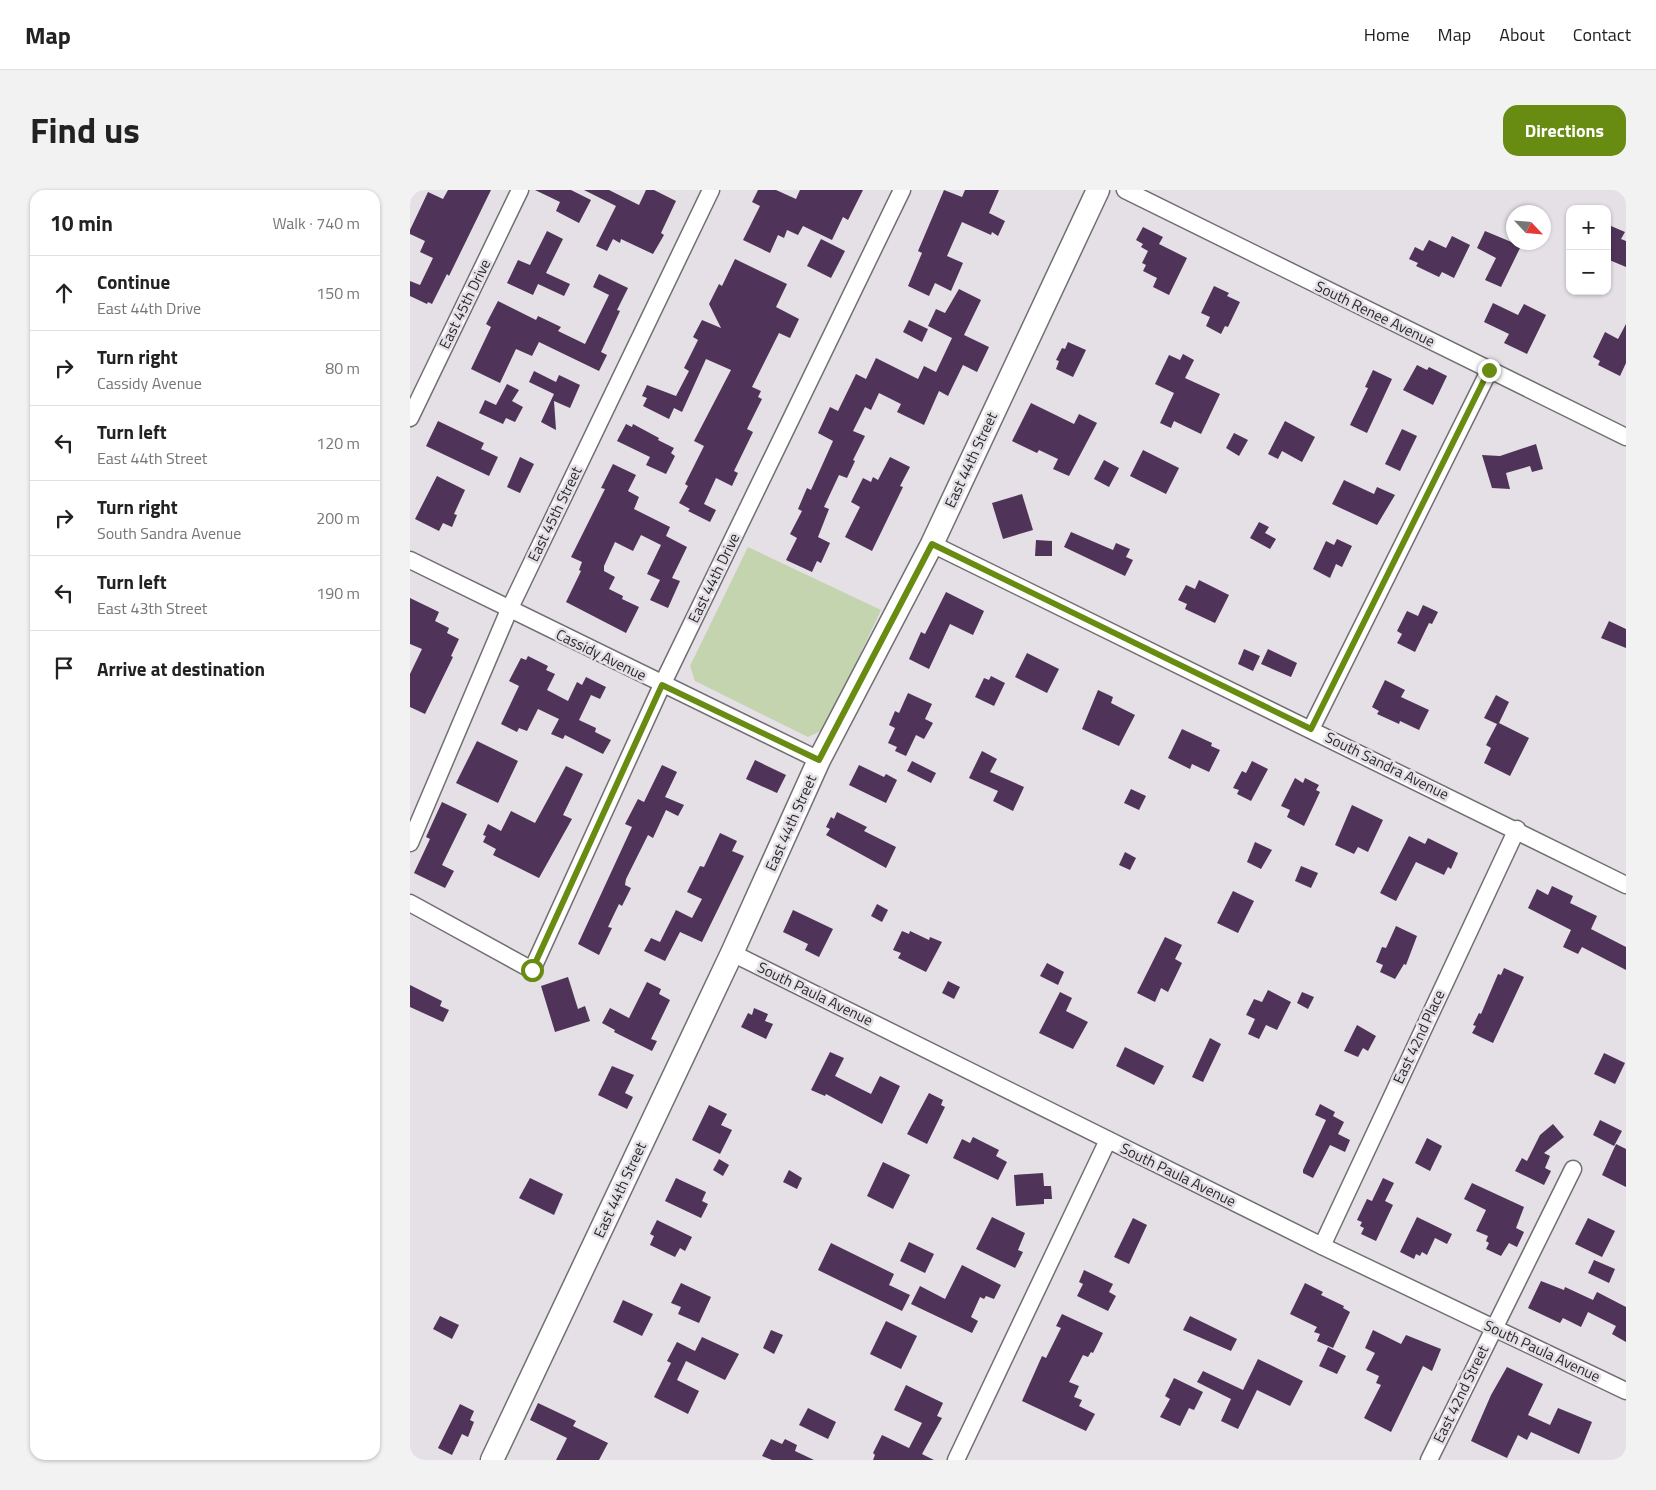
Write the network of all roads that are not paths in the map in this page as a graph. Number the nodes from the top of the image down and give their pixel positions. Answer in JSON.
{"nodes":[{"id":1,"x":520,"y":190,"type":"edge"},
{"id":2,"x":711,"y":190,"type":"edge"},
{"id":3,"x":902,"y":190,"type":"edge"},
{"id":4,"x":1098,"y":190,"type":"edge"},
{"id":5,"x":1125,"y":190,"type":"edge"},
{"id":6,"x":1489,"y":370,"type":"junction"},
{"id":7,"x":410,"y":418,"type":"edge"},
{"id":8,"x":1626,"y":437,"type":"edge"},
{"id":9,"x":932,"y":544,"type":"junction"},
{"id":10,"x":410,"y":560,"type":"edge"},
{"id":11,"x":509,"y":610,"type":"junction"},
{"id":12,"x":662,"y":685,"type":"junction"},
{"id":13,"x":1311,"y":729,"type":"junction"},
{"id":14,"x":819,"y":760,"type":"junction"},
{"id":15,"x":1517,"y":829,"type":"junction"},
{"id":16,"x":410,"y":843,"type":"edge"},
{"id":17,"x":1626,"y":884,"type":"edge"},
{"id":18,"x":410,"y":903,"type":"edge"},
{"id":19,"x":732,"y":953,"type":"junction"},
{"id":20,"x":1108,"y":1140,"type":"junction"},
{"id":21,"x":1573,"y":1169,"type":"dead end"},
{"id":22,"x":1322,"y":1246,"type":"junction"},
{"id":23,"x":1493,"y":1328,"type":"junction"},
{"id":24,"x":1626,"y":1391,"type":"edge"},
{"id":25,"x":492,"y":1460,"type":"edge"},
{"id":26,"x":956,"y":1460,"type":"edge"},
{"id":27,"x":1429,"y":1460,"type":"edge"}],
"edges":[{"from":1,"to":7,"type":"street","name":"East 45th Drive"},
{"from":2,"to":11,"type":"street","name":"East 45th Street"},
{"from":3,"to":12,"type":"street","name":"East 44th Drive"},
{"from":4,"to":9,"type":"street","name":"East 44th Street"},
{"from":5,"to":6,"type":"street","name":"South Renee Avenue"},
{"from":6,"to":8,"type":"street","name":"South Renee Avenue"},
{"from":6,"to":13,"type":"street"},
{"from":9,"to":13,"type":"street","name":"South Sandra Avenue"},
{"from":9,"to":14,"type":"street","name":"East 44th Street"},
{"from":10,"to":11,"type":"street","name":"Cassidy Avenue"},
{"from":11,"to":12,"type":"street","name":"Cassidy Avenue"},
{"from":11,"to":16,"type":"street","name":"East 45th Street"},
{"from":12,"to":14,"type":"street","name":"Cassidy Avenue"},
{"from":12,"to":18,"type":"street","name":"East 44th Drive"},
{"from":13,"to":15,"type":"street","name":"South Sandra Avenue"},
{"from":14,"to":19,"type":"street","name":"East 44th Street"},
{"from":15,"to":17,"type":"street","name":"South Sandra Avenue"},
{"from":15,"to":22,"type":"street","name":"East 42nd Place"},
{"from":19,"to":20,"type":"street","name":"South Paula Avenue"},
{"from":19,"to":25,"type":"street","name":"East 44th Street"},
{"from":20,"to":22,"type":"street","name":"South Paula Avenue"},
{"from":20,"to":26,"type":"street"},
{"from":21,"to":23,"type":"street","name":"East 42nd Street"},
{"from":22,"to":23,"type":"street","name":"South Paula Avenue"},
{"from":23,"to":24,"type":"street","name":"South Paula Avenue"},
{"from":23,"to":27,"type":"street","name":"East 42nd Street"}]}
